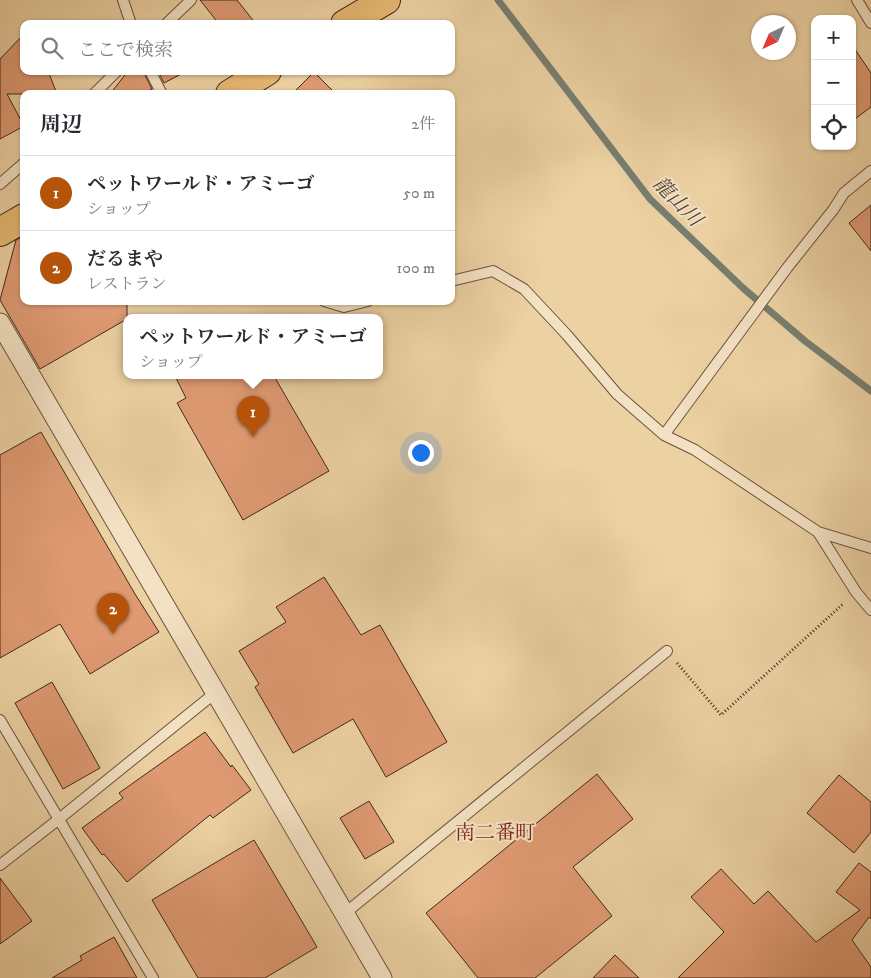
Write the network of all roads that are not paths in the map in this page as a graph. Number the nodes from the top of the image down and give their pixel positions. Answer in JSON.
{"nodes":[{"id":1,"x":123,"y":0,"type":"edge"},
{"id":2,"x":191,"y":0,"type":"edge"},
{"id":3,"x":386,"y":0,"type":"edge"},
{"id":4,"x":857,"y":0,"type":"edge"},
{"id":5,"x":130,"y":20,"type":"edge"},
{"id":6,"x":170,"y":20,"type":"edge"},
{"id":7,"x":352,"y":20,"type":"edge"},
{"id":8,"x":871,"y":23,"type":"edge"},
{"id":9,"x":112,"y":75,"type":"edge"},
{"id":10,"x":152,"y":75,"type":"edge"},
{"id":11,"x":261,"y":75,"type":"edge"},
{"id":12,"x":98,"y":90,"type":"edge"},
{"id":13,"x":160,"y":90,"type":"edge"},
{"id":14,"x":236,"y":90,"type":"edge"},
{"id":15,"x":20,"y":166,"type":"edge"},
{"id":16,"x":871,"y":171,"type":"edge"},
{"id":17,"x":0,"y":184,"type":"edge"},
{"id":18,"x":455,"y":280,"type":"edge"},
{"id":19,"x":337,"y":305,"type":"edge"},
{"id":20,"x":352,"y":305,"type":"edge"},
{"id":21,"x":0,"y":323,"type":"edge"},
{"id":22,"x":664,"y":435,"type":"junction"},
{"id":23,"x":818,"y":532,"type":"junction"},
{"id":24,"x":871,"y":548,"type":"edge"},
{"id":25,"x":871,"y":610,"type":"edge"},
{"id":26,"x":667,"y":651,"type":"road end"},
{"id":27,"x":215,"y":693,"type":"junction"},
{"id":28,"x":0,"y":720,"type":"edge"},
{"id":29,"x":59,"y":820,"type":"junction"},
{"id":30,"x":0,"y":865,"type":"edge"},
{"id":31,"x":344,"y":914,"type":"junction"},
{"id":32,"x":153,"y":978,"type":"edge"},
{"id":33,"x":382,"y":978,"type":"edge"}],
"edges":[{"from":1,"to":5,"type":"lane"},
{"from":2,"to":6,"type":"lane"},
{"from":3,"to":7,"type":"highway"},
{"from":4,"to":8,"type":"lane"},
{"from":9,"to":12,"type":"lane"},
{"from":10,"to":13,"type":"lane"},
{"from":11,"to":14,"type":"highway"},
{"from":15,"to":17,"type":"lane"},
{"from":16,"to":22,"type":"lane"},
{"from":18,"to":22,"type":"lane"},
{"from":19,"to":20,"type":"lane"},
{"from":21,"to":27,"type":"street"},
{"from":22,"to":23,"type":"lane"},
{"from":23,"to":24,"type":"lane"},
{"from":23,"to":25,"type":"lane"},
{"from":26,"to":31,"type":"lane"},
{"from":27,"to":29,"type":"lane"},
{"from":27,"to":31,"type":"street"},
{"from":28,"to":29,"type":"lane"},
{"from":29,"to":30,"type":"lane"},
{"from":29,"to":32,"type":"lane"},
{"from":31,"to":33,"type":"street"}]}
